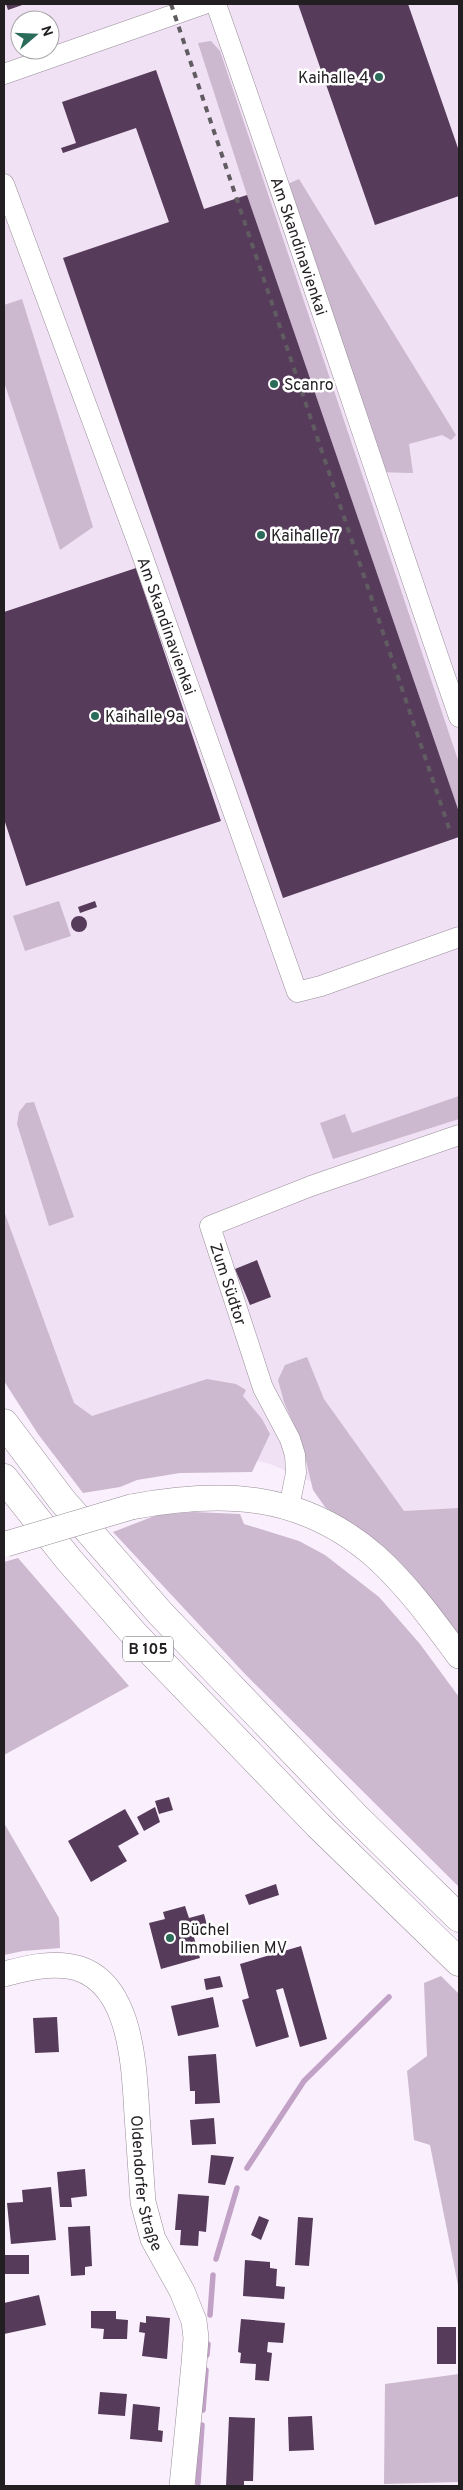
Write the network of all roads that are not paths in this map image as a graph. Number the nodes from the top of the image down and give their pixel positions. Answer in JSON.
{"nodes":[{"id":1,"x":204,"y":4,"type":"edge"},
{"id":2,"x":216,"y":4,"type":"edge"},
{"id":3,"x":4,"y":74,"type":"edge"},
{"id":4,"x":4,"y":184,"type":"edge"},
{"id":5,"x":459,"y":717,"type":"edge"},
{"id":6,"x":459,"y":937,"type":"edge"},
{"id":7,"x":459,"y":1135,"type":"edge"},
{"id":8,"x":4,"y":1423,"type":"edge"},
{"id":9,"x":4,"y":1478,"type":"edge"},
{"id":10,"x":289,"y":1507,"type":"junction"},
{"id":11,"x":5,"y":1544,"type":"edge"},
{"id":12,"x":459,"y":1656,"type":"edge"},
{"id":13,"x":459,"y":1918,"type":"edge"},
{"id":14,"x":459,"y":1962,"type":"edge"},
{"id":15,"x":4,"y":1974,"type":"edge"},
{"id":16,"x":182,"y":2486,"type":"edge"}],
"edges":[{"from":1,"to":3,"type":"street"},
{"from":2,"to":5,"type":"street","name":"Am Skandinavienkai"},
{"from":4,"to":6,"type":"street","name":"Am Skandinavienkai"},
{"from":7,"to":10,"type":"street","name":"Zum Südtor"},
{"from":8,"to":13,"type":"highway","number":"B 105"},
{"from":9,"to":14,"type":"highway","number":"B 105"},
{"from":10,"to":11,"type":"street","bridge":true},
{"from":10,"to":12,"type":"street"},
{"from":15,"to":16,"type":"street","name":"Oldendorfer Straße"}]}
